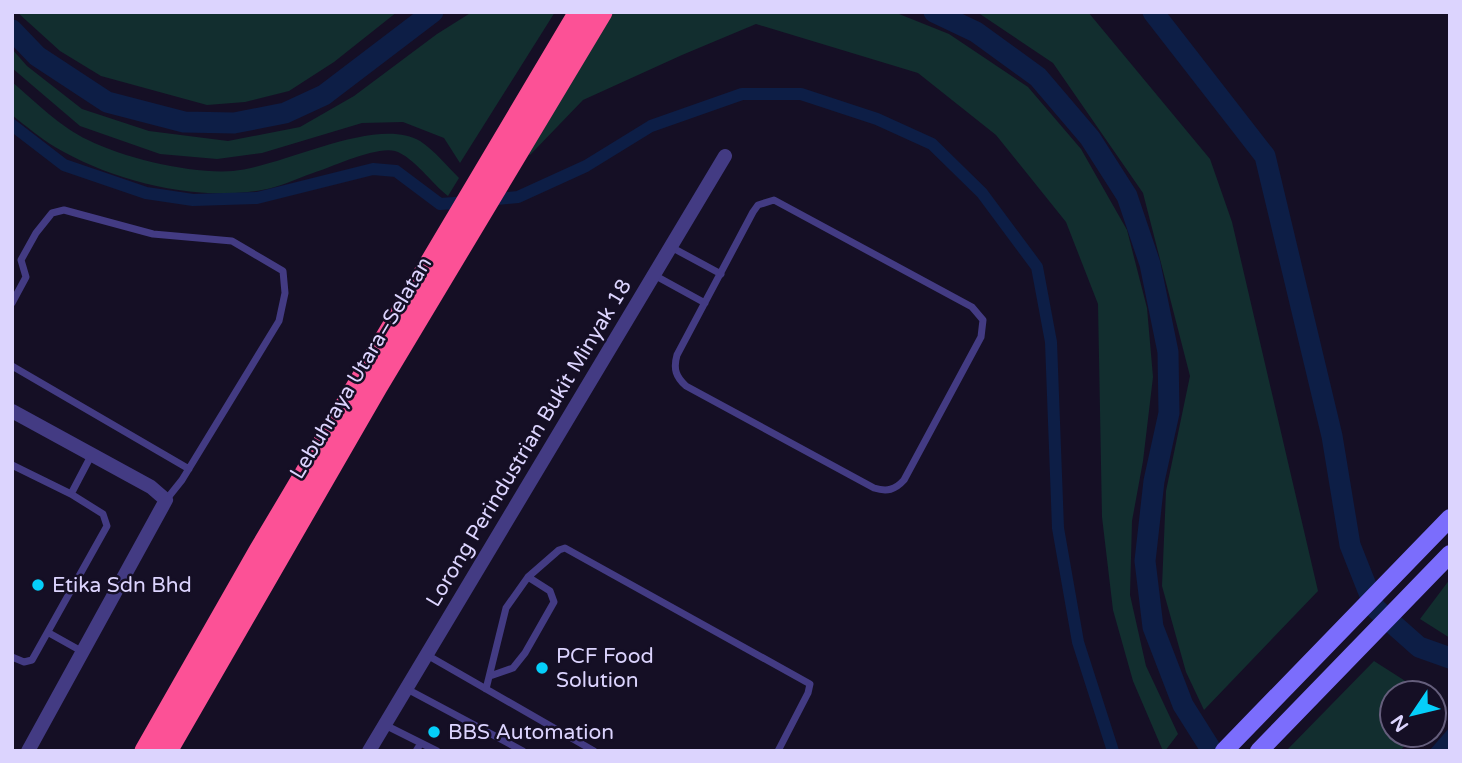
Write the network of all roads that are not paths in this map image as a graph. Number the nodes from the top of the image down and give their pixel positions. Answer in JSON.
{"nodes":[{"id":1,"x":579,"y":12,"type":"edge"},
{"id":2,"x":602,"y":12,"type":"edge"},
{"id":3,"x":725,"y":156,"type":"dead end"},
{"id":4,"x":671,"y":247,"type":"junction"},
{"id":5,"x":435,"y":272,"type":"junction"},
{"id":6,"x":721,"y":274,"type":"junction"},
{"id":7,"x":654,"y":275,"type":"junction"},
{"id":8,"x":12,"y":303,"type":"edge"},
{"id":9,"x":705,"y":303,"type":"junction"},
{"id":10,"x":12,"y":366,"type":"edge"},
{"id":11,"x":12,"y":411,"type":"edge"},
{"id":12,"x":92,"y":454,"type":"junction"},
{"id":13,"x":12,"y":465,"type":"edge"},
{"id":14,"x":189,"y":469,"type":"junction"},
{"id":15,"x":71,"y":495,"type":"junction"},
{"id":16,"x":166,"y":500,"type":"junction"},
{"id":17,"x":1450,"y":518,"type":"edge"},
{"id":18,"x":1450,"y":554,"type":"edge"},
{"id":19,"x":528,"y":577,"type":"junction"},
{"id":20,"x":49,"y":633,"type":"junction"},
{"id":21,"x":83,"y":652,"type":"junction"},
{"id":22,"x":426,"y":655,"type":"junction"},
{"id":23,"x":12,"y":657,"type":"edge"},
{"id":24,"x":490,"y":676,"type":"junction"},
{"id":25,"x":407,"y":689,"type":"junction"},
{"id":26,"x":486,"y":689,"type":"junction"},
{"id":27,"x":385,"y":725,"type":"junction"},
{"id":28,"x":421,"y":743,"type":"junction"},
{"id":29,"x":374,"y":749,"type":"edge"},
{"id":30,"x":28,"y":751,"type":"edge"},
{"id":31,"x":145,"y":751,"type":"edge"},
{"id":32,"x":167,"y":751,"type":"edge"},
{"id":33,"x":416,"y":751,"type":"edge"},
{"id":34,"x":437,"y":751,"type":"edge"},
{"id":35,"x":523,"y":751,"type":"edge"},
{"id":36,"x":594,"y":751,"type":"edge"},
{"id":37,"x":778,"y":751,"type":"edge"},
{"id":38,"x":1224,"y":751,"type":"edge"},
{"id":39,"x":1259,"y":751,"type":"edge"}],
"edges":[{"from":1,"to":5,"type":"highway","name":"Lebuhraya Utara–Selatan"},
{"from":2,"to":5,"type":"highway","name":"Lebuhraya Utara–Selatan"},
{"from":3,"to":4,"type":"street","name":"Lorong Perindustrian Bukit Minyak 18"},
{"from":4,"to":6,"type":"lane"},
{"from":4,"to":7,"type":"street","name":"Lorong Perindustrian Bukit Minyak 18"},
{"from":5,"to":31,"type":"highway","name":"Lebuhraya Utara–Selatan"},
{"from":5,"to":32,"type":"highway","name":"Lebuhraya Utara–Selatan"},
{"from":6,"to":9,"type":"lane"},
{"from":6,"to":9,"type":"lane"},
{"from":7,"to":9,"type":"lane"},
{"from":7,"to":22,"type":"street","name":"Lorong Perindustrian Bukit Minyak 18"},
{"from":8,"to":14,"type":"lane"},
{"from":10,"to":14,"type":"lane"},
{"from":11,"to":12,"type":"street"},
{"from":12,"to":15,"type":"lane"},
{"from":12,"to":16,"type":"street"},
{"from":13,"to":15,"type":"lane"},
{"from":14,"to":16,"type":"lane"},
{"from":15,"to":20,"type":"lane"},
{"from":16,"to":21,"type":"street"},
{"from":17,"to":38,"type":"street"},
{"from":18,"to":39,"type":"street"},
{"from":19,"to":24,"type":"lane"},
{"from":19,"to":24,"type":"lane"},
{"from":19,"to":37,"type":"lane"},
{"from":20,"to":21,"type":"lane"},
{"from":20,"to":23,"type":"lane"},
{"from":21,"to":30,"type":"street"},
{"from":22,"to":25,"type":"street","name":"Lorong Perindustrian Bukit Minyak 18"},
{"from":22,"to":26,"type":"lane"},
{"from":24,"to":26,"type":"lane"},
{"from":25,"to":27,"type":"street","name":"Lorong Perindustrian Bukit Minyak 18"},
{"from":25,"to":35,"type":"lane"},
{"from":26,"to":36,"type":"lane"},
{"from":27,"to":28,"type":"lane"},
{"from":27,"to":29,"type":"street","name":"Lorong Perindustrian Bukit Minyak 18"},
{"from":28,"to":33,"type":"lane"},
{"from":28,"to":34,"type":"lane"}]}
